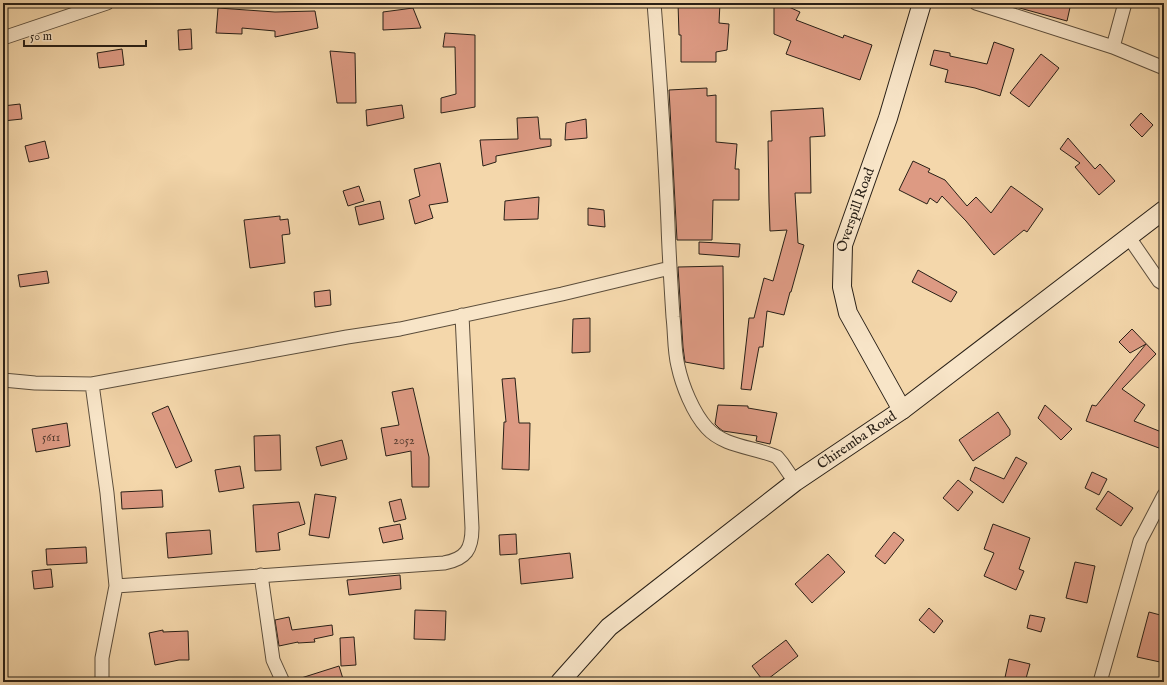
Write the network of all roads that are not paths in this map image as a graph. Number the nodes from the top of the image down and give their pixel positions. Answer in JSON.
{"nodes":[{"id":1,"x":107,"y":3,"type":"edge"},
{"id":2,"x":654,"y":3,"type":"edge"},
{"id":3,"x":922,"y":3,"type":"edge"},
{"id":4,"x":976,"y":3,"type":"edge"},
{"id":5,"x":1124,"y":3,"type":"edge"},
{"id":6,"x":3,"y":38,"type":"edge"},
{"id":7,"x":1113,"y":47,"type":"junction"},
{"id":8,"x":1164,"y":68,"type":"edge"},
{"id":9,"x":1164,"y":210,"type":"edge"},
{"id":10,"x":1128,"y":236,"type":"junction"},
{"id":11,"x":670,"y":268,"type":"junction"},
{"id":12,"x":1164,"y":284,"type":"edge"},
{"id":13,"x":462,"y":315,"type":"junction"},
{"id":14,"x":3,"y":380,"type":"edge"},
{"id":15,"x":92,"y":384,"type":"junction"},
{"id":16,"x":902,"y":410,"type":"junction"},
{"id":17,"x":795,"y":482,"type":"junction"},
{"id":18,"x":1164,"y":495,"type":"edge"},
{"id":19,"x":260,"y":575,"type":"junction"},
{"id":20,"x":116,"y":586,"type":"junction"},
{"id":21,"x":102,"y":682,"type":"edge"},
{"id":22,"x":283,"y":682,"type":"edge"},
{"id":23,"x":560,"y":682,"type":"edge"},
{"id":24,"x":1100,"y":682,"type":"edge"}],
"edges":[{"from":1,"to":6,"type":"street"},
{"from":2,"to":11,"type":"street"},
{"from":3,"to":16,"type":"main road","name":"Overspill Road"},
{"from":4,"to":7,"type":"street"},
{"from":5,"to":7,"type":"street"},
{"from":7,"to":8,"type":"street"},
{"from":9,"to":10,"type":"main road","name":"Chiremba Road"},
{"from":10,"to":12,"type":"street"},
{"from":10,"to":16,"type":"main road","name":"Chiremba Road"},
{"from":11,"to":13,"type":"street"},
{"from":11,"to":17,"type":"street"},
{"from":13,"to":15,"type":"street"},
{"from":13,"to":19,"type":"street"},
{"from":14,"to":15,"type":"street"},
{"from":15,"to":20,"type":"street"},
{"from":16,"to":17,"type":"main road","name":"Chiremba Road"},
{"from":17,"to":23,"type":"main road","name":"Chiremba Road"},
{"from":18,"to":24,"type":"street"},
{"from":19,"to":20,"type":"street"},
{"from":19,"to":22,"type":"street"},
{"from":20,"to":21,"type":"street"}]}
